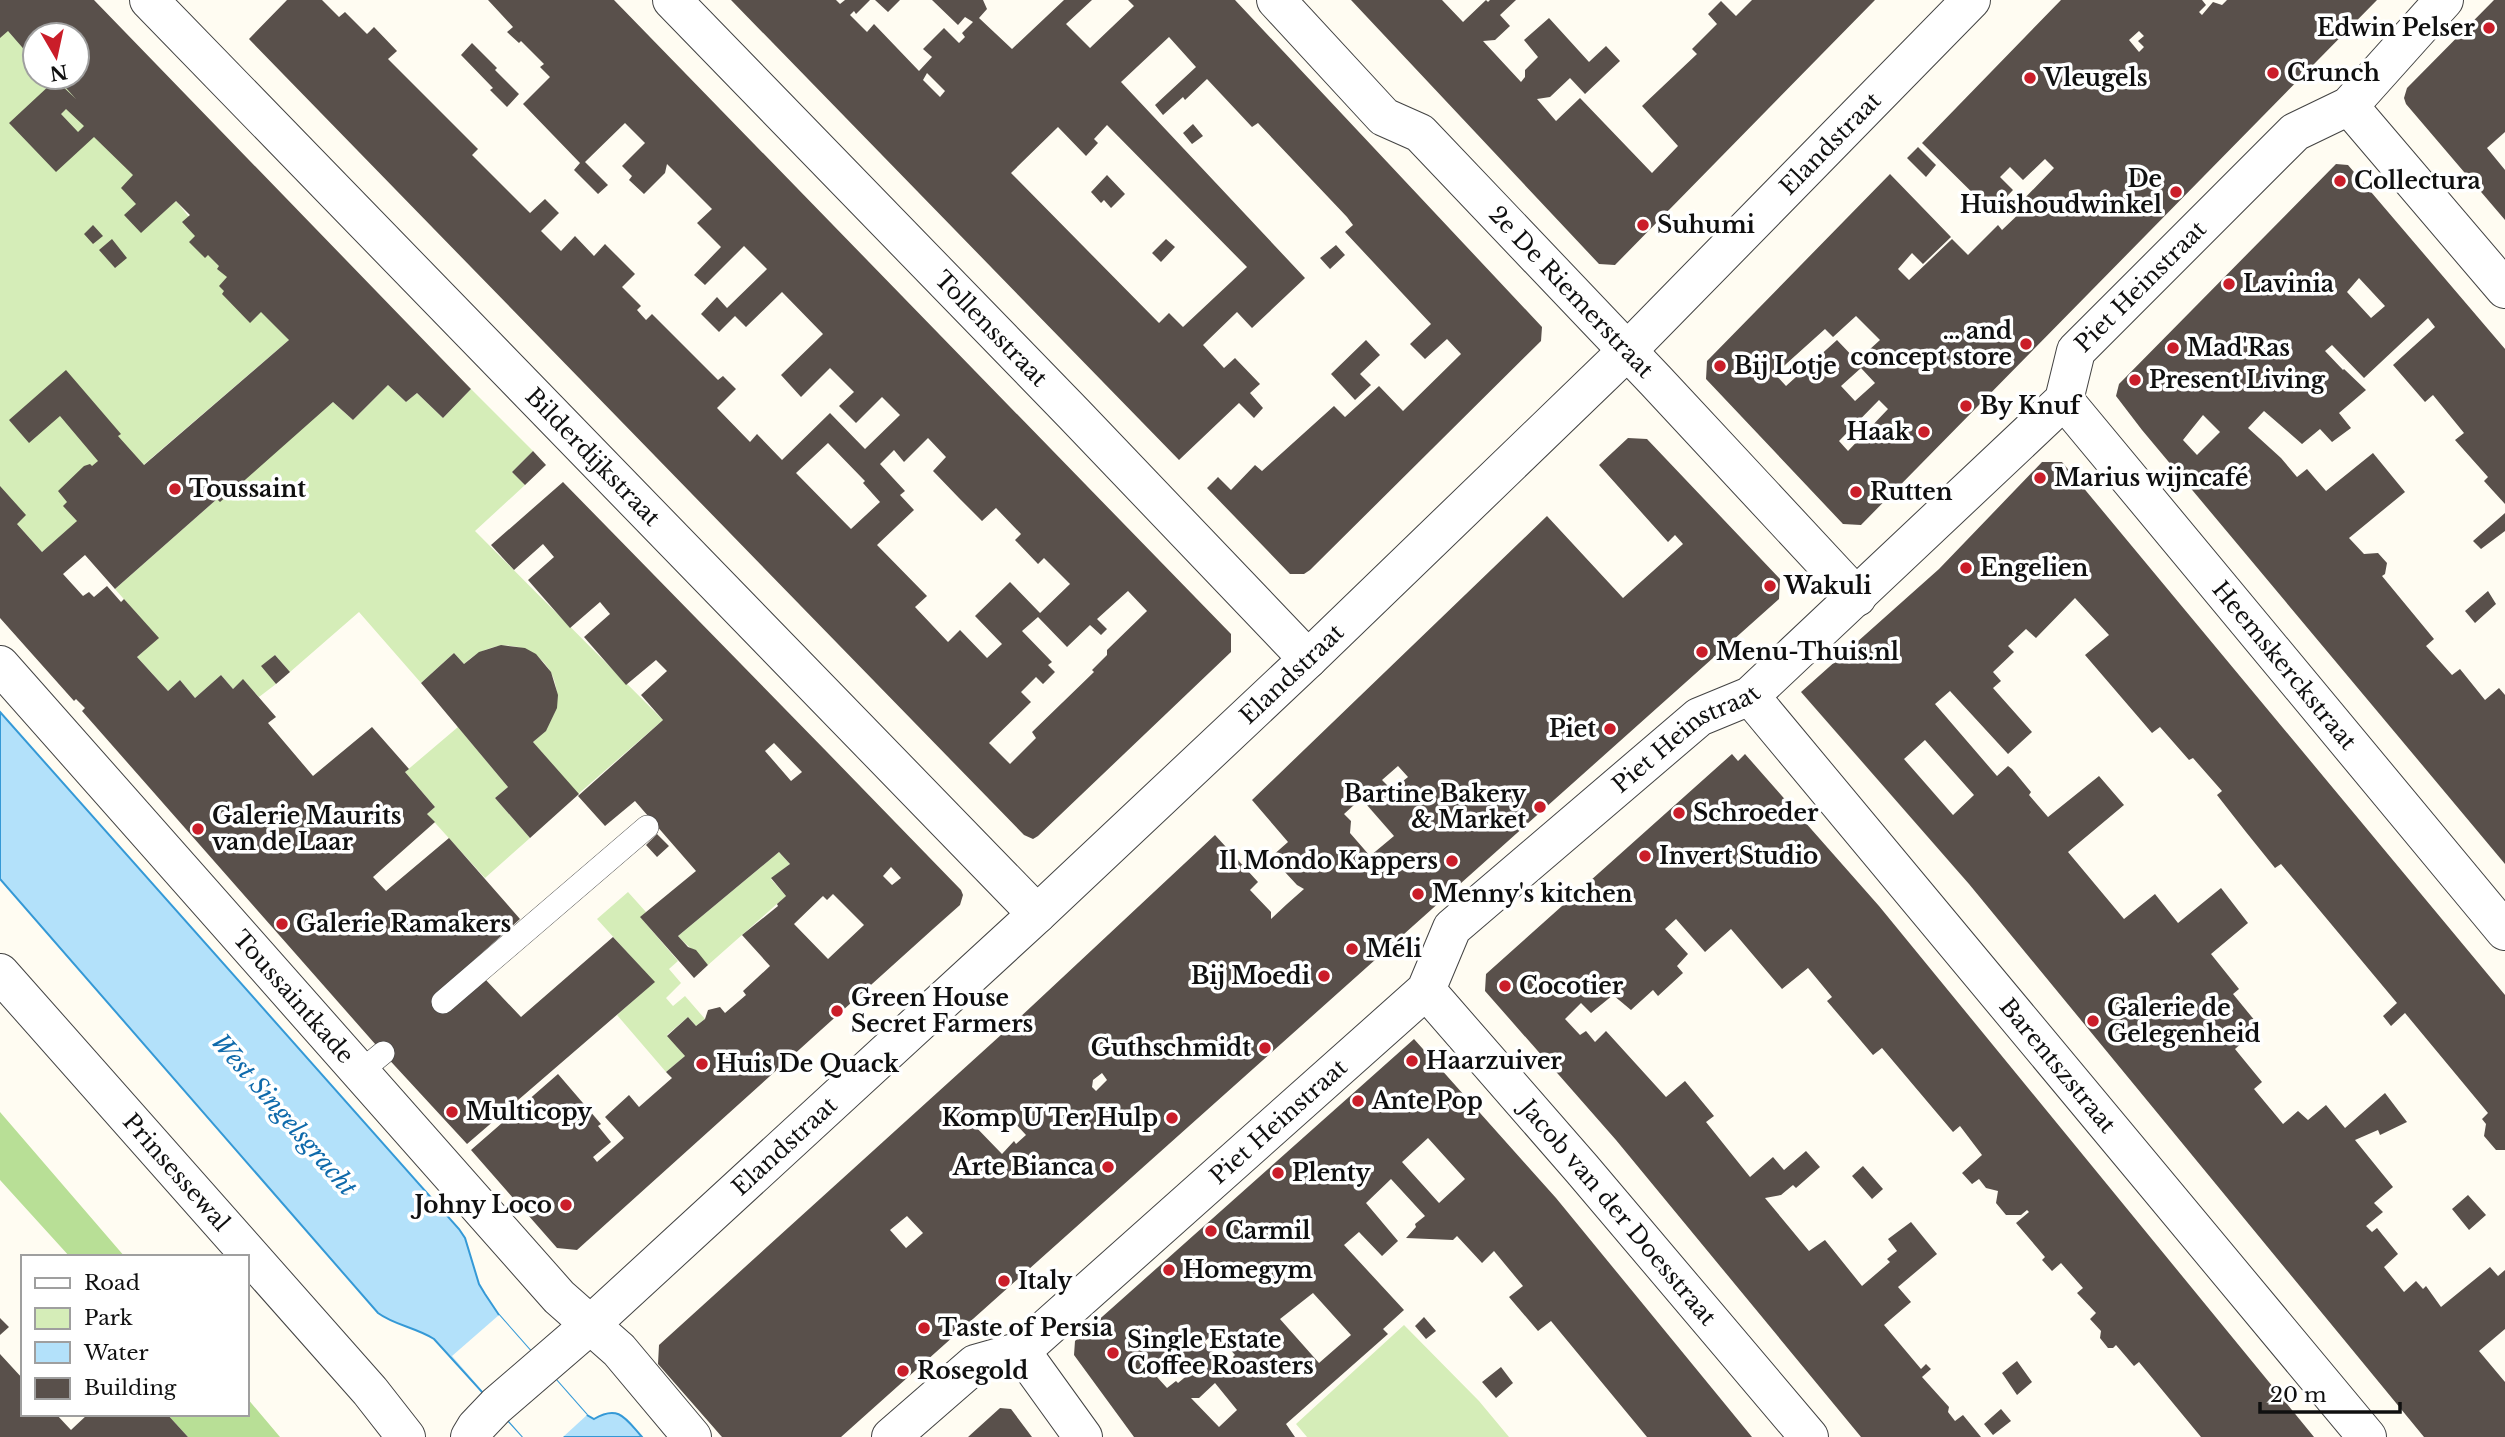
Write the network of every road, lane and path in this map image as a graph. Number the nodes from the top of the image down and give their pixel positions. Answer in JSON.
{"nodes":[{"id":1,"x":149,"y":0,"type":"edge"},
{"id":2,"x":672,"y":0,"type":"edge"},
{"id":3,"x":1276,"y":0,"type":"edge"},
{"id":4,"x":1971,"y":0,"type":"edge"},
{"id":5,"x":2444,"y":0,"type":"edge"},
{"id":6,"x":2349,"y":106,"type":"junction"},
{"id":7,"x":2505,"y":289,"type":"edge"},
{"id":8,"x":1627,"y":351,"type":"junction"},
{"id":9,"x":2064,"y":400,"type":"junction"},
{"id":10,"x":1857,"y":597,"type":"junction"},
{"id":11,"x":1308,"y":659,"type":"junction"},
{"id":12,"x":0,"y":665,"type":"edge"},
{"id":13,"x":1750,"y":696,"type":"junction"},
{"id":14,"x":647,"y":827,"type":"dead end"},
{"id":15,"x":1037,"y":914,"type":"junction"},
{"id":16,"x":2505,"y":931,"type":"edge"},
{"id":17,"x":0,"y":973,"type":"edge"},
{"id":18,"x":1426,"y":990,"type":"junction"},
{"id":19,"x":443,"y":1002,"type":"dead end"},
{"id":20,"x":590,"y":1325,"type":"junction"},
{"id":21,"x":1021,"y":1351,"type":"junction"},
{"id":22,"x":406,"y":1437,"type":"edge"},
{"id":23,"x":470,"y":1437,"type":"edge"},
{"id":24,"x":692,"y":1437,"type":"edge"},
{"id":25,"x":891,"y":1437,"type":"edge"},
{"id":26,"x":1083,"y":1437,"type":"edge"},
{"id":27,"x":1809,"y":1437,"type":"edge"},
{"id":28,"x":2367,"y":1437,"type":"edge"}],
"edges":[{"from":1,"to":15,"type":"street","name":"Bilderdijkstraat"},
{"from":2,"to":11,"type":"street","name":"Tollensstraat"},
{"from":3,"to":8,"type":"street","name":"2e De Riemerstraat"},
{"from":4,"to":8,"type":"street","name":"Elandstraat"},
{"from":5,"to":6,"type":"street","name":"Piet Heinstraat"},
{"from":6,"to":7,"type":"street"},
{"from":6,"to":9,"type":"street","name":"Piet Heinstraat"},
{"from":8,"to":10,"type":"street","name":"2e De Riemerstraat"},
{"from":8,"to":11,"type":"street","name":"Elandstraat"},
{"from":9,"to":10,"type":"street","name":"Piet Heinstraat"},
{"from":9,"to":16,"type":"street","name":"Heemskerckstraat"},
{"from":10,"to":13,"type":"street","name":"Piet Heinstraat"},
{"from":11,"to":15,"type":"street","name":"Elandstraat"},
{"from":12,"to":20,"type":"street","name":"Toussaintkade"},
{"from":13,"to":18,"type":"street","name":"Piet Heinstraat"},
{"from":13,"to":28,"type":"street","name":"Barentszstraat"},
{"from":14,"to":19,"type":"lane"},
{"from":15,"to":20,"type":"street","name":"Elandstraat"},
{"from":17,"to":22,"type":"street","name":"Prinsessewal"},
{"from":18,"to":21,"type":"street","name":"Piet Heinstraat"},
{"from":18,"to":27,"type":"street","name":"Jacob van der Doesstraat"},
{"from":20,"to":23,"type":"street","name":"Elandstraat"},
{"from":20,"to":24,"type":"street"},
{"from":21,"to":25,"type":"street","name":"Piet Heinstraat"},
{"from":21,"to":26,"type":"street"}]}
